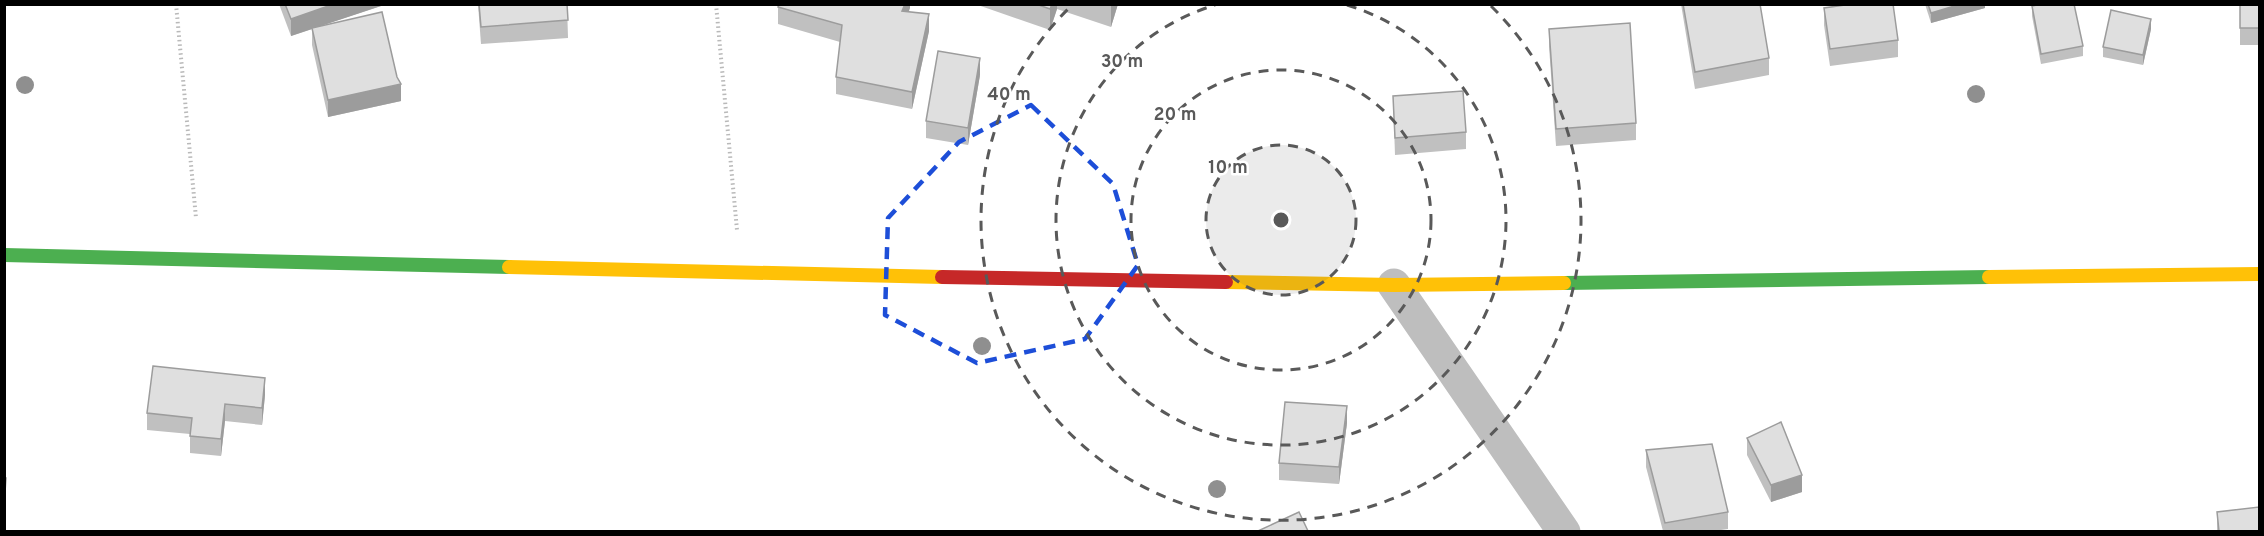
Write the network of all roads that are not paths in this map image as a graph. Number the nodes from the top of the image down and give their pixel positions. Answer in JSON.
{"nodes":[{"id":1,"x":4,"y":255,"type":"edge"},
{"id":2,"x":2259,"y":274,"type":"edge"},
{"id":3,"x":1394,"y":285,"type":"junction"},
{"id":4,"x":1564,"y":531,"type":"edge"}],
"edges":[{"from":1,"to":3,"type":"street"},
{"from":2,"to":3,"type":"street"},
{"from":3,"to":4,"type":"street"}]}
